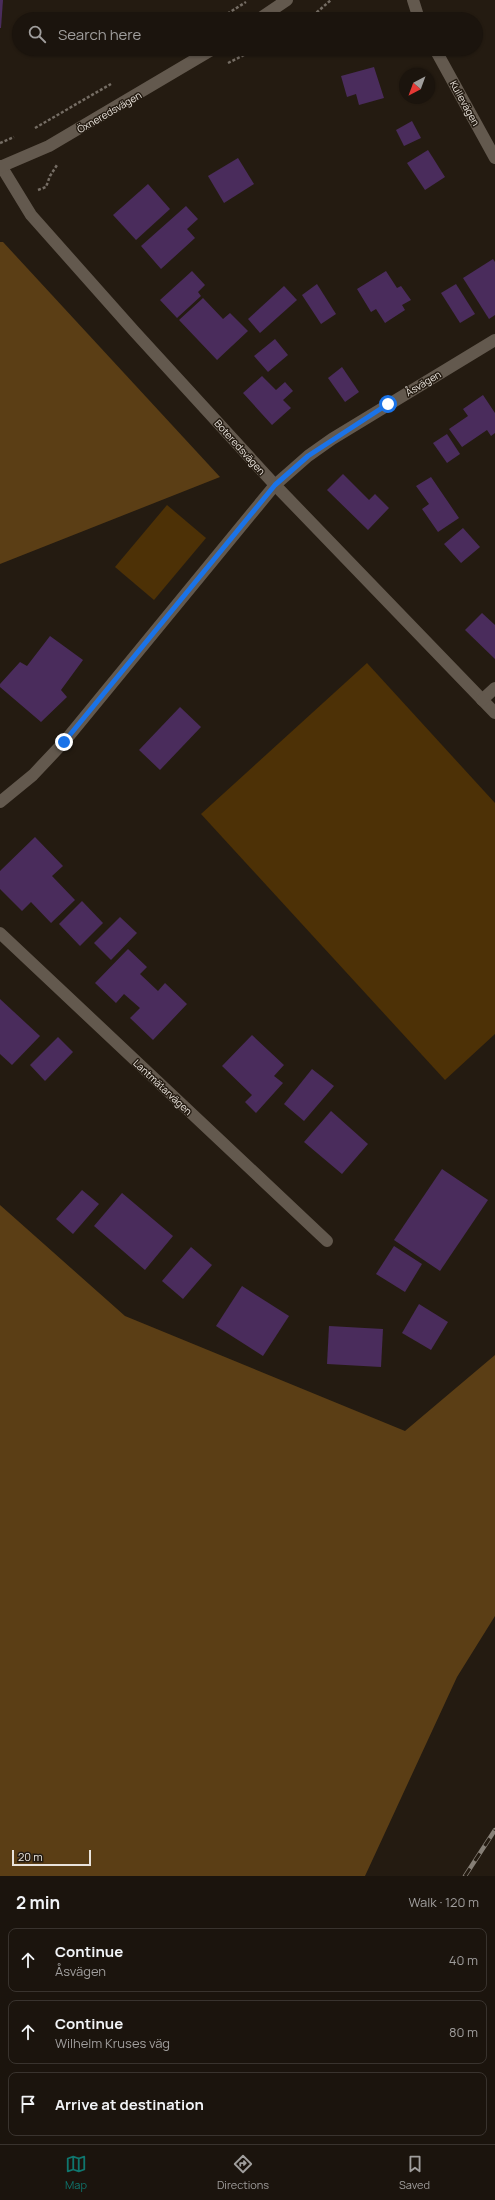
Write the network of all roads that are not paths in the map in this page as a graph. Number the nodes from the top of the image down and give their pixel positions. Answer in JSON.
{"nodes":[{"id":1,"x":287,"y":0,"type":"edge"},
{"id":2,"x":413,"y":0,"type":"edge"},
{"id":3,"x":269,"y":12,"type":"edge"},
{"id":4,"x":417,"y":12,"type":"edge"},
{"id":5,"x":201,"y":56,"type":"edge"},
{"id":6,"x":439,"y":56,"type":"edge"},
{"id":7,"x":495,"y":158,"type":"edge"},
{"id":8,"x":1,"y":166,"type":"edge"},
{"id":9,"x":495,"y":340,"type":"edge"},
{"id":10,"x":275,"y":485,"type":"junction"},
{"id":11,"x":495,"y":688,"type":"edge"},
{"id":12,"x":482,"y":700,"type":"junction"},
{"id":13,"x":495,"y":713,"type":"edge"},
{"id":14,"x":0,"y":802,"type":"edge"},
{"id":15,"x":0,"y":933,"type":"edge"},
{"id":16,"x":327,"y":1241,"type":"dead end"}],
"edges":[{"from":1,"to":3,"type":"street"},
{"from":2,"to":4,"type":"street"},
{"from":5,"to":8,"type":"street","name":"Öxneredsvägen"},
{"from":6,"to":7,"type":"street","name":"Kullevägen"},
{"from":8,"to":10,"type":"street","name":"Boteredsvägen"},
{"from":9,"to":10,"type":"street","name":"Åsvägen"},
{"from":10,"to":12,"type":"street","name":"Boteredsvägen"},
{"from":10,"to":14,"type":"street","name":"Åsvägen"},
{"from":11,"to":12,"type":"street"},
{"from":12,"to":13,"type":"street","name":"Boteredsvägen"},
{"from":15,"to":16,"type":"street","name":"Lantmätarvägen"}]}
